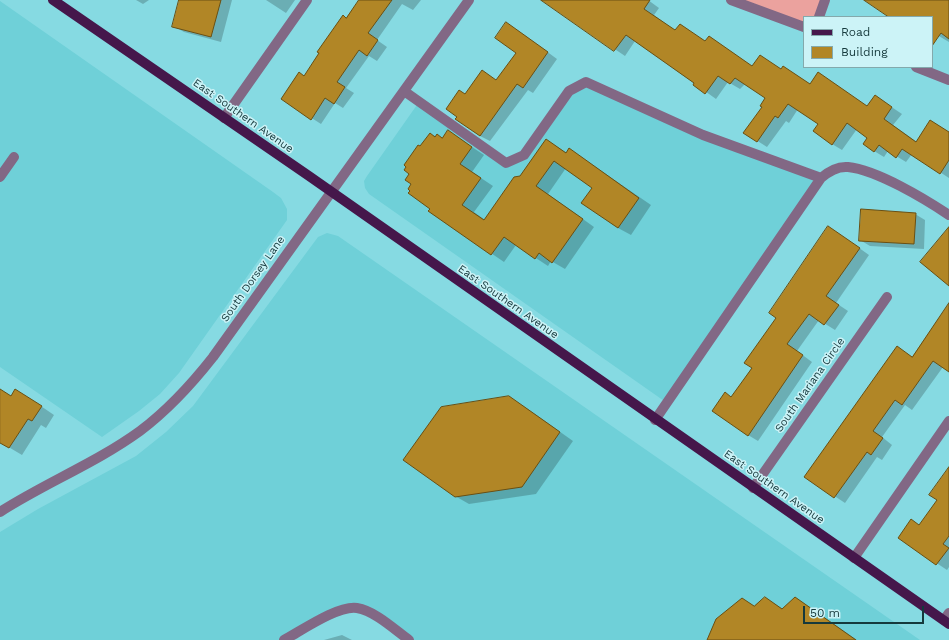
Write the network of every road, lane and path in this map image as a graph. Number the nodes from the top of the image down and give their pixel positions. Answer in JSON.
{"nodes":[{"id":1,"x":53,"y":0,"type":"edge"},
{"id":2,"x":307,"y":0,"type":"edge"},
{"id":3,"x":469,"y":0,"type":"edge"},
{"id":4,"x":731,"y":0,"type":"edge"},
{"id":5,"x":825,"y":0,"type":"edge"},
{"id":6,"x":819,"y":16,"type":"edge"},
{"id":7,"x":803,"y":27,"type":"edge"},
{"id":8,"x":919,"y":68,"type":"edge"},
{"id":9,"x":949,"y":80,"type":"edge"},
{"id":10,"x":404,"y":92,"type":"junction"},
{"id":11,"x":224,"y":118,"type":"junction"},
{"id":12,"x":14,"y":157,"type":"dead end"},
{"id":13,"x":0,"y":177,"type":"edge"},
{"id":14,"x":821,"y":178,"type":"junction"},
{"id":15,"x":330,"y":192,"type":"junction"},
{"id":16,"x":949,"y":215,"type":"edge"},
{"id":17,"x":887,"y":297,"type":"dead end"},
{"id":18,"x":655,"y":420,"type":"junction"},
{"id":19,"x":949,"y":421,"type":"edge"},
{"id":20,"x":754,"y":488,"type":"junction"},
{"id":21,"x":0,"y":512,"type":"edge"},
{"id":22,"x":854,"y":558,"type":"junction"},
{"id":23,"x":947,"y":619,"type":"edge"},
{"id":24,"x":284,"y":640,"type":"edge"},
{"id":25,"x":409,"y":640,"type":"edge"}],
"edges":[{"from":1,"to":11,"type":"main road","name":"East Southern Avenue"},
{"from":2,"to":11,"type":"street"},
{"from":3,"to":10,"type":"street","name":"South Dorsey Lane"},
{"from":4,"to":7,"type":"street"},
{"from":5,"to":6,"type":"street"},
{"from":8,"to":9,"type":"street"},
{"from":10,"to":14,"type":"street"},
{"from":10,"to":15,"type":"street","name":"South Dorsey Lane"},
{"from":11,"to":15,"type":"main road","name":"East Southern Avenue"},
{"from":12,"to":13,"type":"street"},
{"from":14,"to":16,"type":"street"},
{"from":14,"to":18,"type":"street"},
{"from":15,"to":18,"type":"main road","name":"East Southern Avenue"},
{"from":15,"to":21,"type":"street","name":"South Dorsey Lane"},
{"from":17,"to":20,"type":"street","name":"South Mariana Circle"},
{"from":18,"to":20,"type":"main road","name":"East Southern Avenue"},
{"from":19,"to":22,"type":"street"},
{"from":20,"to":22,"type":"main road","name":"East Southern Avenue"},
{"from":22,"to":23,"type":"main road","name":"East Southern Avenue"},
{"from":24,"to":25,"type":"street"}]}
